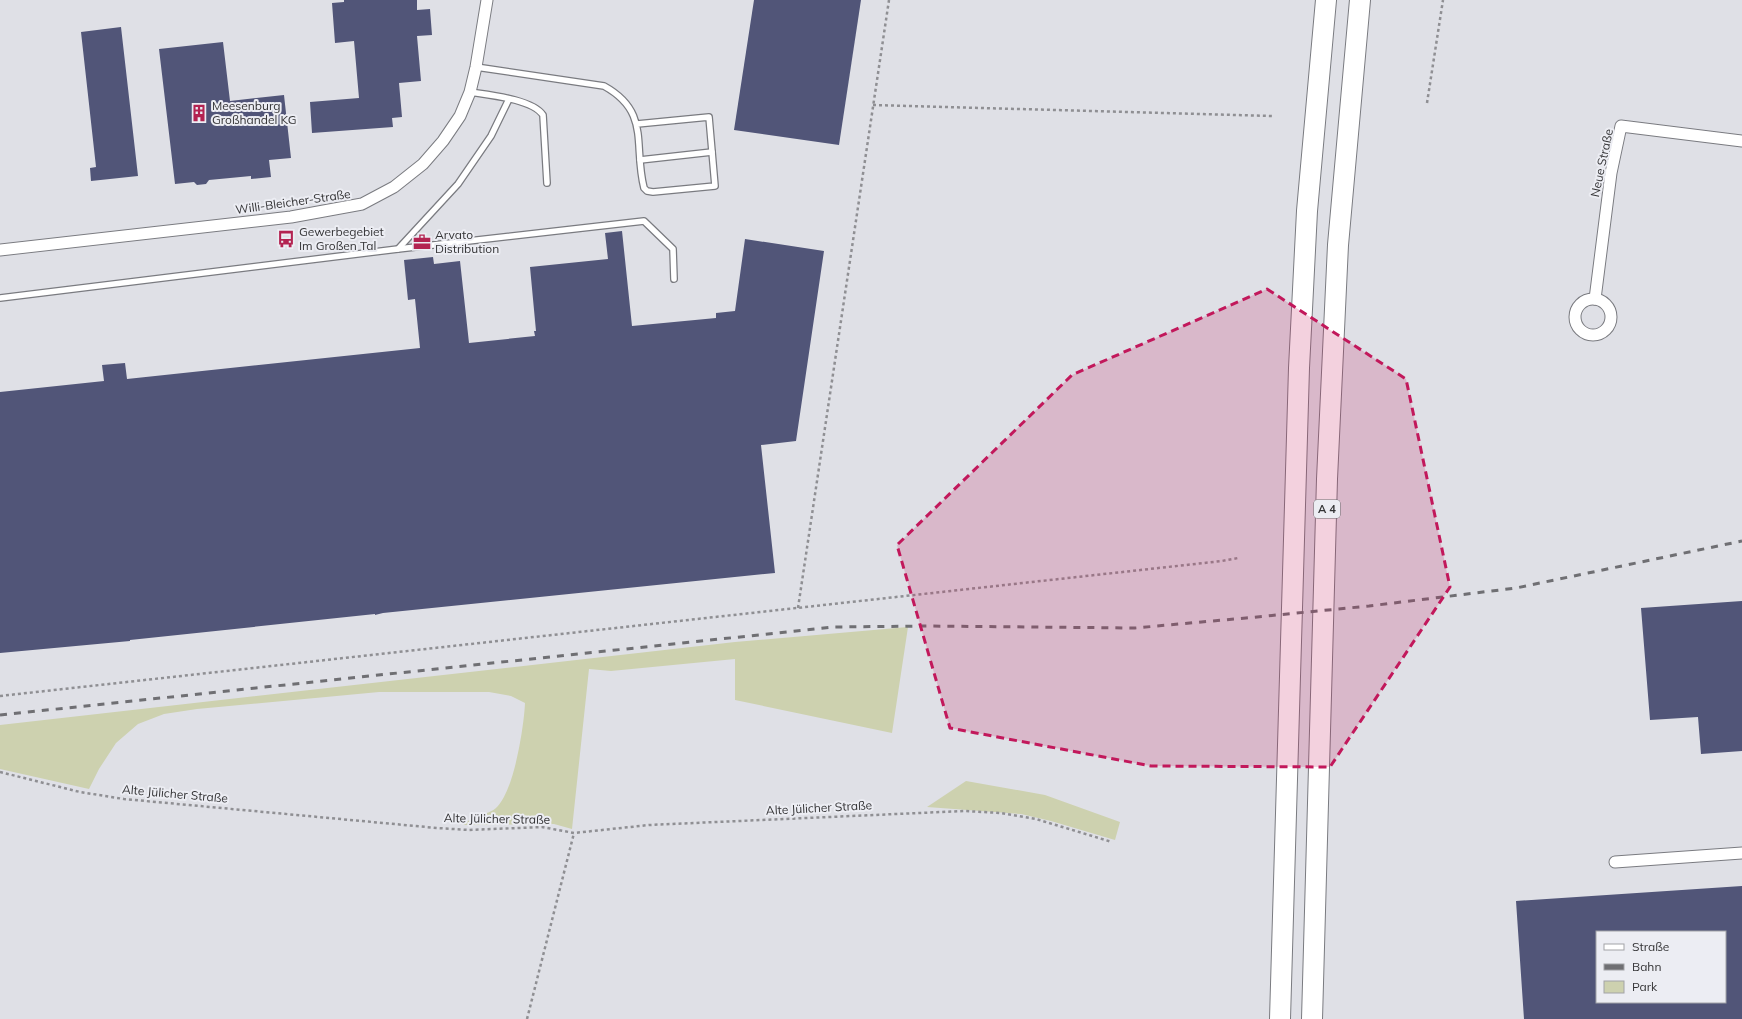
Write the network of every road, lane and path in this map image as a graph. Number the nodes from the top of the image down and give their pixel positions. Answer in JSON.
{"nodes":[{"id":1,"x":487,"y":0,"type":"edge"},
{"id":2,"x":889,"y":0,"type":"edge"},
{"id":3,"x":1326,"y":0,"type":"edge"},
{"id":4,"x":1360,"y":0,"type":"edge"},
{"id":5,"x":1443,"y":0,"type":"edge"},
{"id":6,"x":476,"y":67,"type":"junction"},
{"id":7,"x":470,"y":92,"type":"junction"},
{"id":8,"x":509,"y":99,"type":"junction"},
{"id":9,"x":1427,"y":103,"type":"dead end"},
{"id":10,"x":873,"y":105,"type":"junction"},
{"id":11,"x":1273,"y":116,"type":"dead end"},
{"id":12,"x":637,"y":124,"type":"junction"},
{"id":13,"x":1742,"y":141,"type":"edge"},
{"id":14,"x":712,"y":152,"type":"junction"},
{"id":15,"x":640,"y":160,"type":"junction"},
{"id":16,"x":547,"y":183,"type":"dead end"},
{"id":17,"x":398,"y":249,"type":"junction"},
{"id":18,"x":0,"y":250,"type":"edge"},
{"id":19,"x":674,"y":279,"type":"dead end"},
{"id":20,"x":0,"y":298,"type":"edge"},
{"id":21,"x":1595,"y":299,"type":"dead end"},
{"id":22,"x":1238,"y":558,"type":"dead end"},
{"id":23,"x":798,"y":608,"type":"junction"},
{"id":24,"x":0,"y":696,"type":"edge"},
{"id":25,"x":0,"y":772,"type":"edge"},
{"id":26,"x":574,"y":833,"type":"junction"},
{"id":27,"x":1112,"y":842,"type":"dead end"},
{"id":28,"x":1742,"y":853,"type":"edge"},
{"id":29,"x":1615,"y":862,"type":"dead end"},
{"id":30,"x":527,"y":1019,"type":"edge"},
{"id":31,"x":1280,"y":1019,"type":"edge"},
{"id":32,"x":1312,"y":1019,"type":"edge"}],
"edges":[{"from":1,"to":6,"type":"street","name":"Willi-Bleicher-Straße"},
{"from":2,"to":10,"type":"path"},
{"from":3,"to":31,"type":"highway"},
{"from":4,"to":32,"type":"highway","number":"A 4"},
{"from":5,"to":9,"type":"path"},
{"from":6,"to":7,"type":"street","name":"Willi-Bleicher-Straße"},
{"from":6,"to":12,"type":"lane"},
{"from":7,"to":8,"type":"lane"},
{"from":7,"to":18,"type":"street","name":"Willi-Bleicher-Straße"},
{"from":8,"to":16,"type":"lane"},
{"from":8,"to":17,"type":"lane"},
{"from":10,"to":11,"type":"path"},
{"from":10,"to":23,"type":"path"},
{"from":12,"to":14,"type":"lane"},
{"from":12,"to":15,"type":"lane"},
{"from":13,"to":21,"type":"street","name":"Neue Straße"},
{"from":14,"to":15,"type":"lane"},
{"from":14,"to":15,"type":"lane"},
{"from":17,"to":19,"type":"lane"},
{"from":17,"to":20,"type":"lane"},
{"from":22,"to":23,"type":"path"},
{"from":23,"to":24,"type":"path"},
{"from":25,"to":26,"type":"path","name":"Alte Jülicher Straße"},
{"from":26,"to":27,"type":"path","name":"Alte Jülicher Straße"},
{"from":26,"to":30,"type":"path"},
{"from":28,"to":29,"type":"street"}]}
